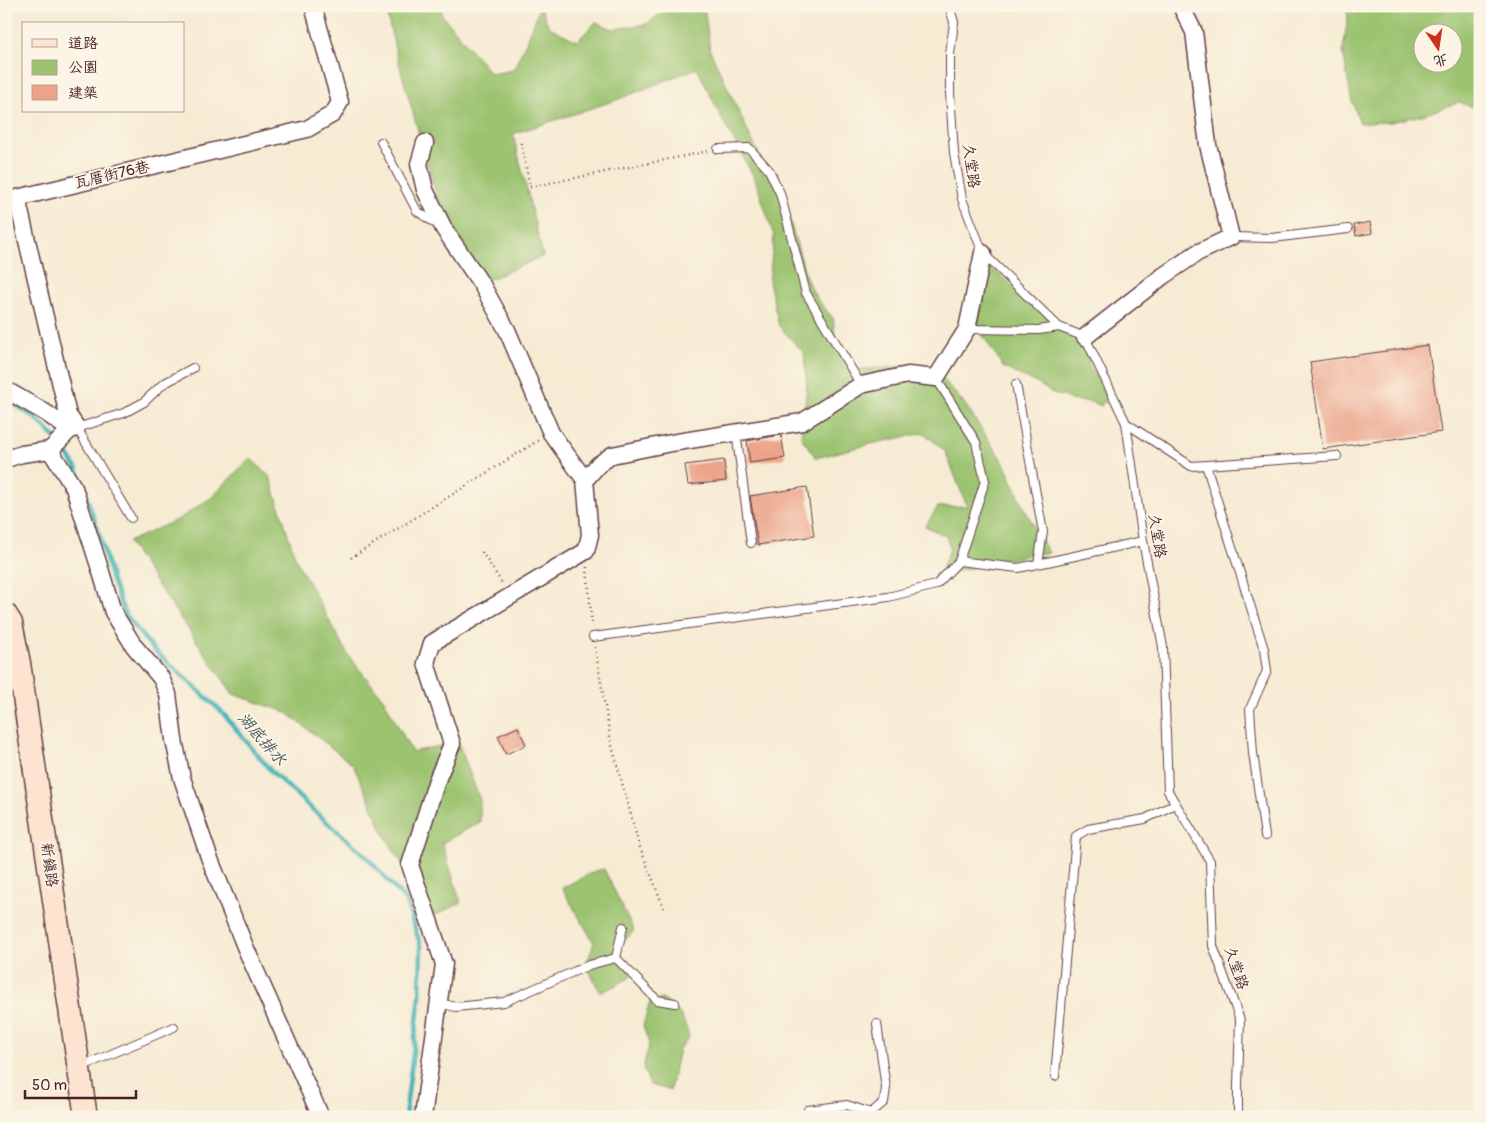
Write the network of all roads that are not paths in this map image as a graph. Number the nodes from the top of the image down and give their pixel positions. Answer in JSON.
{"nodes":[{"id":1,"x":313,"y":6,"type":"edge"},
{"id":2,"x":949,"y":6,"type":"edge"},
{"id":3,"x":1181,"y":6,"type":"edge"},
{"id":4,"x":381,"y":142,"type":"dead end"},
{"id":5,"x":426,"y":143,"type":"dead end"},
{"id":6,"x":718,"y":149,"type":"road end"},
{"id":7,"x":444,"y":229,"type":"junction"},
{"id":8,"x":1348,"y":229,"type":"dead end"},
{"id":9,"x":1231,"y":237,"type":"junction"},
{"id":10,"x":983,"y":253,"type":"junction"},
{"id":11,"x":1060,"y":327,"type":"junction"},
{"id":12,"x":967,"y":330,"type":"junction"},
{"id":13,"x":1085,"y":337,"type":"junction"},
{"id":14,"x":193,"y":368,"type":"dead end"},
{"id":15,"x":936,"y":378,"type":"junction"},
{"id":16,"x":860,"y":384,"type":"junction"},
{"id":17,"x":1016,"y":384,"type":"dead end"},
{"id":18,"x":6,"y":390,"type":"edge"},
{"id":19,"x":1126,"y":423,"type":"junction"},
{"id":20,"x":73,"y":429,"type":"junction"},
{"id":21,"x":736,"y":432,"type":"junction"},
{"id":22,"x":50,"y":450,"type":"junction"},
{"id":23,"x":1337,"y":456,"type":"dead end"},
{"id":24,"x":6,"y":459,"type":"edge"},
{"id":25,"x":1206,"y":465,"type":"junction"},
{"id":26,"x":585,"y":480,"type":"junction"},
{"id":27,"x":131,"y":518,"type":"dead end"},
{"id":28,"x":1143,"y":541,"type":"junction"},
{"id":29,"x":751,"y":543,"type":"dead end"},
{"id":30,"x":959,"y":561,"type":"junction"},
{"id":31,"x":1038,"y":564,"type":"junction"},
{"id":32,"x":6,"y":615,"type":"edge"},
{"id":33,"x":593,"y":637,"type":"road end"},
{"id":34,"x":1175,"y":804,"type":"junction"},
{"id":35,"x":1265,"y":836,"type":"dead end"},
{"id":36,"x":623,"y":927,"type":"dead end"},
{"id":37,"x":616,"y":958,"type":"junction"},
{"id":38,"x":439,"y":1003,"type":"junction"},
{"id":39,"x":675,"y":1003,"type":"dead end"},
{"id":40,"x":876,"y":1024,"type":"dead end"},
{"id":41,"x":174,"y":1027,"type":"dead end"},
{"id":42,"x":79,"y":1068,"type":"junction"},
{"id":43,"x":1055,"y":1076,"type":"dead end"},
{"id":44,"x":808,"y":1110,"type":"dead end"},
{"id":45,"x":871,"y":1115,"type":"edge"},
{"id":46,"x":86,"y":1117,"type":"edge"},
{"id":47,"x":321,"y":1117,"type":"edge"},
{"id":48,"x":423,"y":1117,"type":"edge"},
{"id":49,"x":1238,"y":1117,"type":"edge"}],
"edges":[{"from":1,"to":20,"type":"street","name":"瓦厝街76巷"},
{"from":2,"to":10,"type":"lane","name":"久堂路"},
{"from":3,"to":9,"type":"street"},
{"from":4,"to":7,"type":"lane"},
{"from":5,"to":7,"type":"street"},
{"from":6,"to":16,"type":"lane"},
{"from":7,"to":26,"type":"street"},
{"from":8,"to":9,"type":"lane"},
{"from":9,"to":13,"type":"street"},
{"from":10,"to":11,"type":"lane","name":"久堂路"},
{"from":10,"to":12,"type":"street"},
{"from":11,"to":12,"type":"lane"},
{"from":11,"to":13,"type":"lane","name":"久堂路"},
{"from":12,"to":15,"type":"street"},
{"from":13,"to":19,"type":"lane","name":"久堂路"},
{"from":14,"to":20,"type":"lane"},
{"from":15,"to":16,"type":"street"},
{"from":15,"to":30,"type":"lane"},
{"from":16,"to":21,"type":"street"},
{"from":17,"to":31,"type":"lane"},
{"from":18,"to":20,"type":"street"},
{"from":19,"to":25,"type":"lane"},
{"from":19,"to":28,"type":"lane","name":"久堂路"},
{"from":20,"to":22,"type":"street"},
{"from":20,"to":27,"type":"lane"},
{"from":21,"to":26,"type":"street"},
{"from":21,"to":29,"type":"lane"},
{"from":22,"to":24,"type":"street"},
{"from":22,"to":47,"type":"street"},
{"from":23,"to":25,"type":"lane"},
{"from":25,"to":35,"type":"lane"},
{"from":26,"to":38,"type":"street"},
{"from":28,"to":31,"type":"lane"},
{"from":28,"to":34,"type":"lane","name":"久堂路"},
{"from":30,"to":31,"type":"lane"},
{"from":30,"to":33,"type":"lane"},
{"from":32,"to":42,"type":"street","name":"新鎮路"},
{"from":34,"to":43,"type":"lane"},
{"from":34,"to":49,"type":"lane","name":"久堂路"},
{"from":36,"to":37,"type":"lane"},
{"from":37,"to":38,"type":"lane"},
{"from":37,"to":39,"type":"lane"},
{"from":38,"to":48,"type":"street"},
{"from":40,"to":45,"type":"lane"},
{"from":41,"to":42,"type":"lane"},
{"from":42,"to":46,"type":"street","name":"新鎮路"},
{"from":44,"to":45,"type":"lane"}]}
